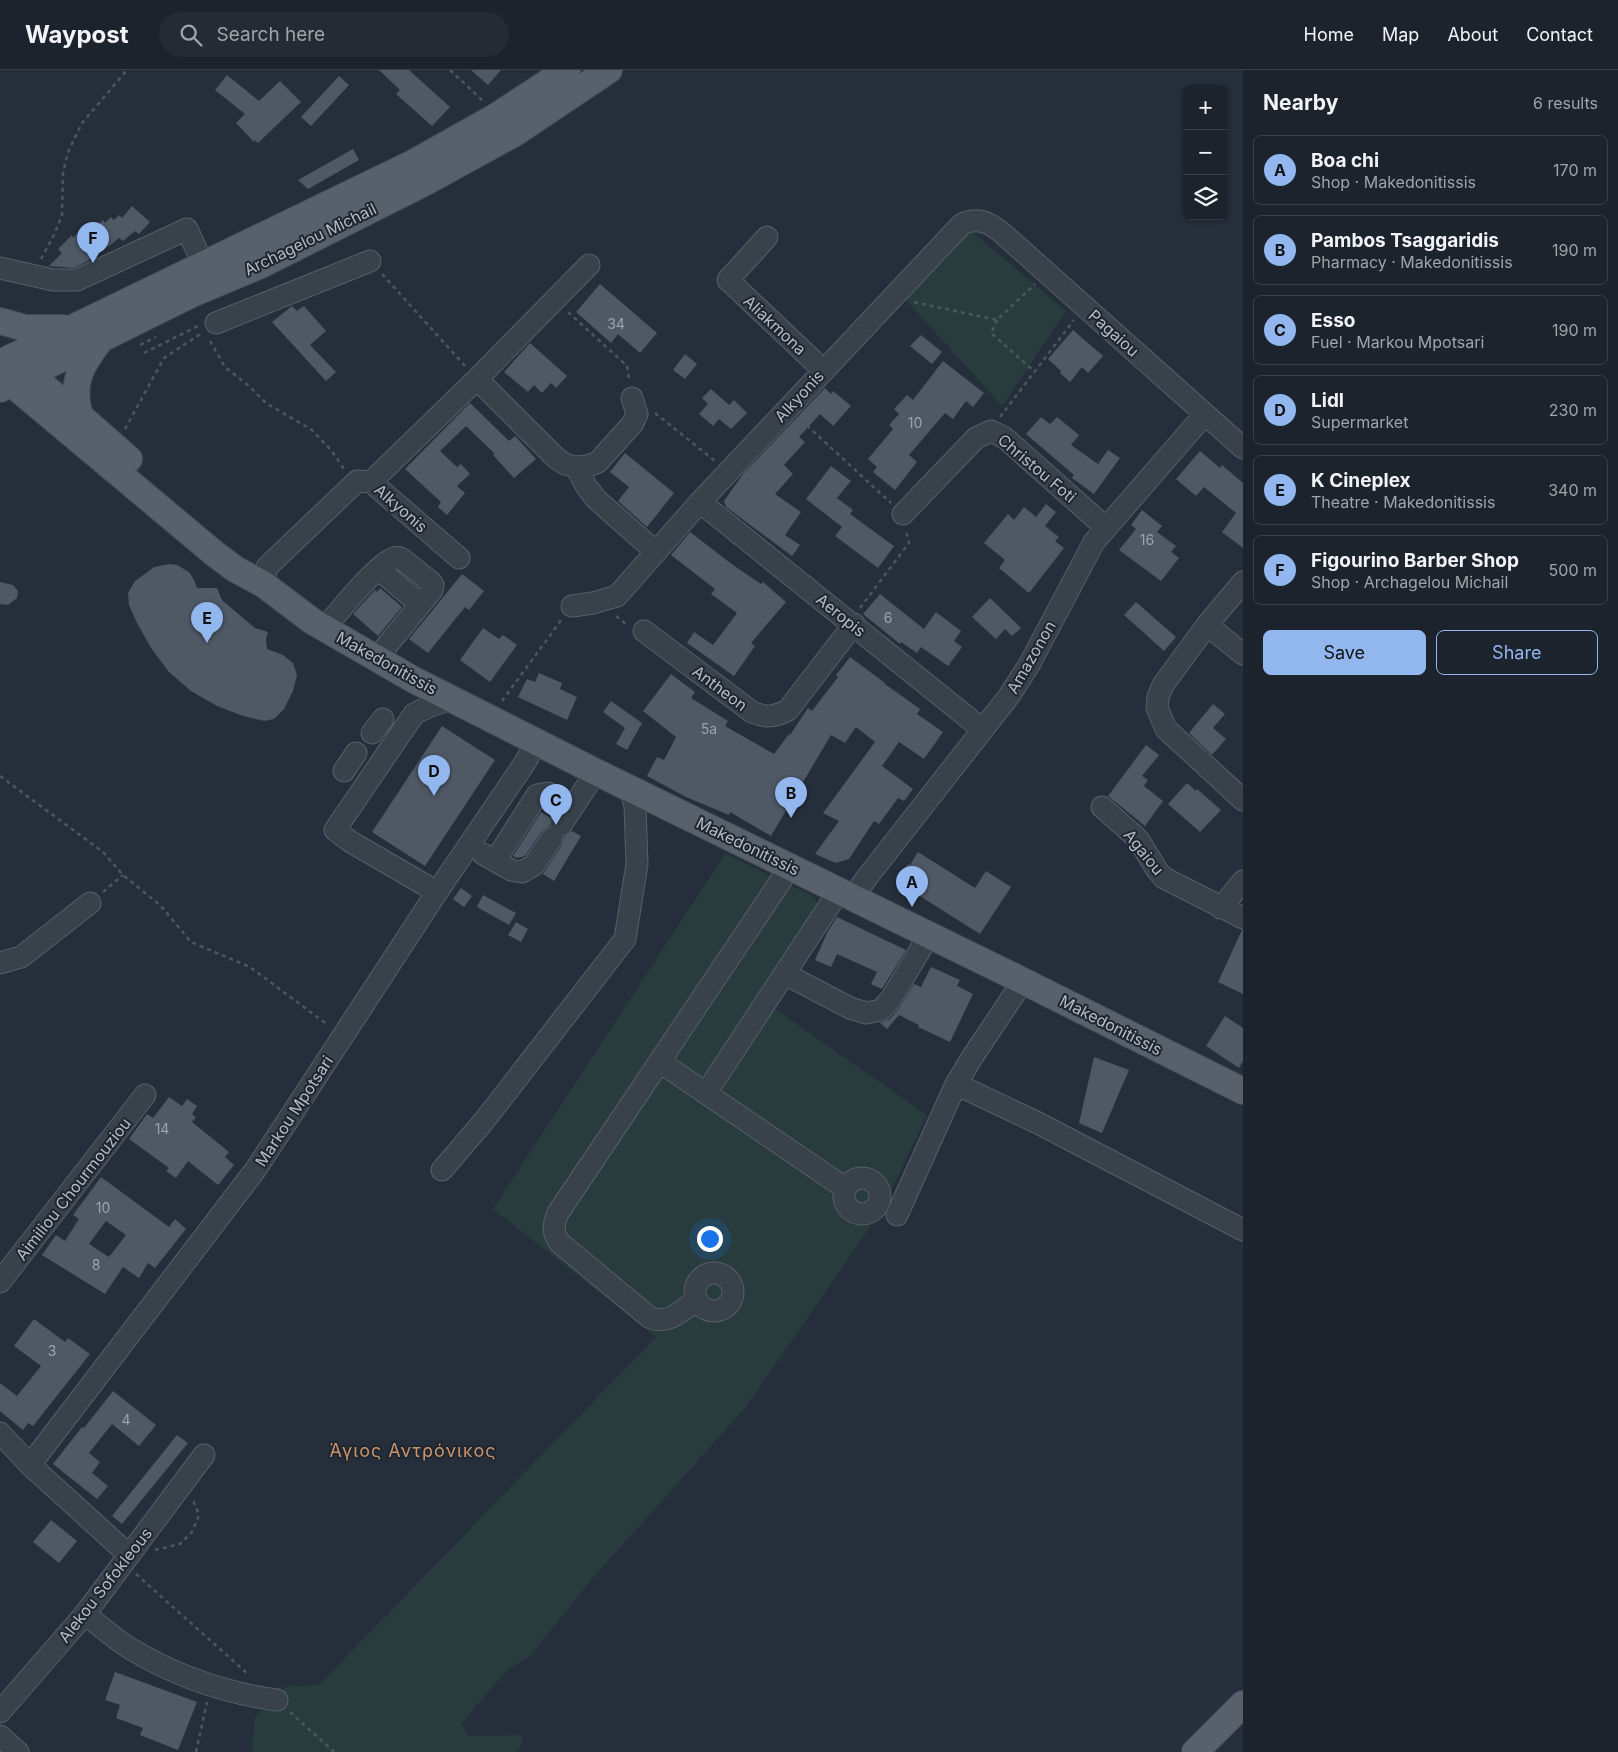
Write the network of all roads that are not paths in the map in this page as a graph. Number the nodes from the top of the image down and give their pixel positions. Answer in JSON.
{"nodes":[{"id":1,"x":567,"y":70,"type":"edge"},
{"id":2,"x":609,"y":70,"type":"edge"},
{"id":3,"x":982,"y":221,"type":"joint"},
{"id":4,"x":767,"y":237,"type":"dead end"},
{"id":5,"x":370,"y":261,"type":"road end"},
{"id":6,"x":203,"y":264,"type":"junction"},
{"id":7,"x":589,"y":265,"type":"dead end"},
{"id":8,"x":0,"y":268,"type":"edge"},
{"id":9,"x":0,"y":321,"type":"edge"},
{"id":10,"x":208,"y":326,"type":"road end"},
{"id":11,"x":71,"y":328,"type":"junction"},
{"id":12,"x":101,"y":339,"type":"junction"},
{"id":13,"x":7,"y":370,"type":"edge"},
{"id":14,"x":823,"y":370,"type":"junction"},
{"id":15,"x":477,"y":379,"type":"junction"},
{"id":16,"x":632,"y":398,"type":"road end"},
{"id":17,"x":1205,"y":414,"type":"junction"},
{"id":18,"x":80,"y":416,"type":"junction"},
{"id":19,"x":1243,"y":448,"type":"edge"},
{"id":20,"x":576,"y":467,"type":"junction"},
{"id":21,"x":371,"y":482,"type":"junction"},
{"id":22,"x":700,"y":502,"type":"junction"},
{"id":23,"x":903,"y":514,"type":"road end"},
{"id":24,"x":1106,"y":527,"type":"junction"},
{"id":25,"x":656,"y":552,"type":"junction"},
{"id":26,"x":459,"y":558,"type":"dead end"},
{"id":27,"x":1243,"y":582,"type":"edge"},
{"id":28,"x":263,"y":584,"type":"junction"},
{"id":29,"x":572,"y":606,"type":"road end"},
{"id":30,"x":852,"y":623,"type":"junction"},
{"id":31,"x":1207,"y":625,"type":"junction"},
{"id":32,"x":325,"y":628,"type":"junction"},
{"id":33,"x":644,"y":631,"type":"road end"},
{"id":34,"x":1243,"y":654,"type":"edge"},
{"id":35,"x":376,"y":659,"type":"junction"},
{"id":36,"x":414,"y":680,"type":"junction"},
{"id":37,"x":451,"y":699,"type":"junction"},
{"id":38,"x":414,"y":714,"type":"junction"},
{"id":39,"x":982,"y":729,"type":"junction"},
{"id":40,"x":537,"y":742,"type":"junction"},
{"id":41,"x":356,"y":753,"type":"dead end"},
{"id":42,"x":344,"y":771,"type":"dead end"},
{"id":43,"x":596,"y":772,"type":"junction"},
{"id":44,"x":630,"y":788,"type":"junction"},
{"id":45,"x":1243,"y":800,"type":"edge"},
{"id":46,"x":574,"y":806,"type":"junction"},
{"id":47,"x":1102,"y":807,"type":"dead end"},
{"id":48,"x":484,"y":824,"type":"junction"},
{"id":49,"x":509,"y":838,"type":"junction"},
{"id":50,"x":470,"y":846,"type":"junction"},
{"id":51,"x":496,"y":861,"type":"junction"},
{"id":52,"x":790,"y":867,"type":"junction"},
{"id":53,"x":1243,"y":881,"type":"edge"},
{"id":54,"x":438,"y":892,"type":"junction"},
{"id":55,"x":846,"y":895,"type":"junction"},
{"id":56,"x":90,"y":903,"type":"road end"},
{"id":57,"x":1221,"y":908,"type":"junction"},
{"id":58,"x":1243,"y":918,"type":"edge"},
{"id":59,"x":929,"y":935,"type":"junction"},
{"id":60,"x":0,"y":963,"type":"edge"},
{"id":61,"x":784,"y":974,"type":"junction"},
{"id":62,"x":1023,"y":981,"type":"junction"},
{"id":63,"x":660,"y":1062,"type":"junction"},
{"id":64,"x":956,"y":1084,"type":"junction"},
{"id":65,"x":1243,"y":1091,"type":"edge"},
{"id":66,"x":706,"y":1093,"type":"junction"},
{"id":67,"x":145,"y":1095,"type":"dead end"},
{"id":68,"x":442,"y":1170,"type":"dead end"},
{"id":69,"x":845,"y":1188,"type":"dead end"},
{"id":70,"x":897,"y":1215,"type":"dead end"},
{"id":71,"x":1243,"y":1230,"type":"edge"},
{"id":72,"x":0,"y":1282,"type":"edge"},
{"id":73,"x":696,"y":1300,"type":"dead end"},
{"id":74,"x":0,"y":1433,"type":"edge"},
{"id":75,"x":204,"y":1455,"type":"dead end"},
{"id":76,"x":30,"y":1465,"type":"junction"},
{"id":77,"x":126,"y":1559,"type":"junction"},
{"id":78,"x":85,"y":1614,"type":"junction"},
{"id":79,"x":277,"y":1700,"type":"road end"},
{"id":80,"x":1243,"y":1704,"type":"edge"},
{"id":81,"x":0,"y":1712,"type":"edge"},
{"id":82,"x":0,"y":1736,"type":"edge"},
{"id":83,"x":18,"y":1752,"type":"edge"},
{"id":84,"x":1195,"y":1752,"type":"edge"}],
"edges":[{"from":1,"to":6,"type":"main road","name":"Archagelou Michail"},
{"from":2,"to":12,"type":"main road","name":"Archagelou Michail"},
{"from":3,"to":14,"type":"street","name":"Alkyonis"},
{"from":3,"to":17,"type":"street","name":"Pagaiou"},
{"from":4,"to":14,"type":"street","name":"Aliakmona"},
{"from":5,"to":10,"type":"street"},
{"from":6,"to":8,"type":"street"},
{"from":6,"to":11,"type":"main road","name":"Archagelou Michail"},
{"from":7,"to":15,"type":"street","name":"Alkyonis"},
{"from":9,"to":11,"type":"main road"},
{"from":11,"to":13,"type":"main road","name":"Archagelou Michail"},
{"from":12,"to":13,"type":"main road","name":"Archagelou Michail"},
{"from":12,"to":18,"type":"main road"},
{"from":13,"to":18,"type":"main road","name":"Makedonitissis"},
{"from":13,"to":28,"type":"main road","name":"Makedonitissis"},
{"from":14,"to":22,"type":"street","name":"Alkyonis"},
{"from":15,"to":20,"type":"street"},
{"from":15,"to":21,"type":"street","name":"Alkyonis"},
{"from":16,"to":20,"type":"street"},
{"from":17,"to":19,"type":"street","name":"Pagaiou"},
{"from":17,"to":24,"type":"street","name":"Amazonon"},
{"from":18,"to":28,"type":"main road","name":"Makedonitissis"},
{"from":20,"to":25,"type":"street"},
{"from":21,"to":26,"type":"street","name":"Alkyonis"},
{"from":21,"to":28,"type":"street"},
{"from":22,"to":25,"type":"street","name":"Alkyonis"},
{"from":22,"to":30,"type":"street","name":"Aeropis"},
{"from":23,"to":24,"type":"street","name":"Christou Foti"},
{"from":24,"to":39,"type":"street","name":"Amazonon"},
{"from":25,"to":29,"type":"street","name":"Alkyonis"},
{"from":27,"to":31,"type":"street"},
{"from":28,"to":32,"type":"main road","name":"Makedonitissis"},
{"from":30,"to":33,"type":"street","name":"Antheon"},
{"from":30,"to":39,"type":"street","name":"Aeropis"},
{"from":31,"to":34,"type":"street"},
{"from":31,"to":45,"type":"street"},
{"from":32,"to":35,"type":"main road","name":"Makedonitissis"},
{"from":32,"to":35,"type":"street"},
{"from":35,"to":36,"type":"main road","name":"Makedonitissis"},
{"from":36,"to":37,"type":"main road","name":"Makedonitissis"},
{"from":36,"to":38,"type":"street"},
{"from":37,"to":38,"type":"street"},
{"from":37,"to":40,"type":"main road","name":"Makedonitissis"},
{"from":38,"to":54,"type":"street"},
{"from":39,"to":55,"type":"street","name":"Amazonon"},
{"from":40,"to":43,"type":"main road","name":"Makedonitissis"},
{"from":40,"to":48,"type":"street","name":"Markou Mpotsari"},
{"from":41,"to":42,"type":"street"},
{"from":43,"to":44,"type":"main road","name":"Makedonitissis"},
{"from":43,"to":46,"type":"street"},
{"from":44,"to":52,"type":"main road","name":"Makedonitissis"},
{"from":44,"to":68,"type":"street"},
{"from":46,"to":49,"type":"street"},
{"from":46,"to":51,"type":"street"},
{"from":47,"to":57,"type":"street","name":"Agaiou"},
{"from":48,"to":49,"type":"street"},
{"from":48,"to":50,"type":"street","name":"Markou Mpotsari"},
{"from":49,"to":51,"type":"street"},
{"from":50,"to":51,"type":"street"},
{"from":50,"to":54,"type":"street","name":"Markou Mpotsari"},
{"from":52,"to":55,"type":"main road","name":"Makedonitissis"},
{"from":52,"to":63,"type":"street"},
{"from":53,"to":57,"type":"street"},
{"from":54,"to":76,"type":"street","name":"Markou Mpotsari"},
{"from":55,"to":59,"type":"main road","name":"Makedonitissis"},
{"from":55,"to":61,"type":"street","name":"Amazonon"},
{"from":56,"to":60,"type":"street"},
{"from":57,"to":58,"type":"street","name":"Agaiou"},
{"from":59,"to":61,"type":"street"},
{"from":59,"to":62,"type":"main road","name":"Makedonitissis"},
{"from":61,"to":66,"type":"street","name":"Amazonon"},
{"from":62,"to":64,"type":"street"},
{"from":62,"to":65,"type":"main road","name":"Makedonitissis"},
{"from":63,"to":66,"type":"street"},
{"from":63,"to":73,"type":"street"},
{"from":64,"to":70,"type":"street"},
{"from":64,"to":71,"type":"street"},
{"from":66,"to":69,"type":"street"},
{"from":67,"to":72,"type":"street","name":"Aimiliou Chourmouziou"},
{"from":74,"to":76,"type":"street"},
{"from":75,"to":77,"type":"street","name":"Alekou Sofokleous"},
{"from":76,"to":77,"type":"street"},
{"from":77,"to":78,"type":"street","name":"Alekou Sofokleous"},
{"from":78,"to":79,"type":"street"},
{"from":78,"to":81,"type":"street","name":"Alekou Sofokleous"},
{"from":80,"to":84,"type":"main road"},
{"from":82,"to":83,"type":"street"}]}
